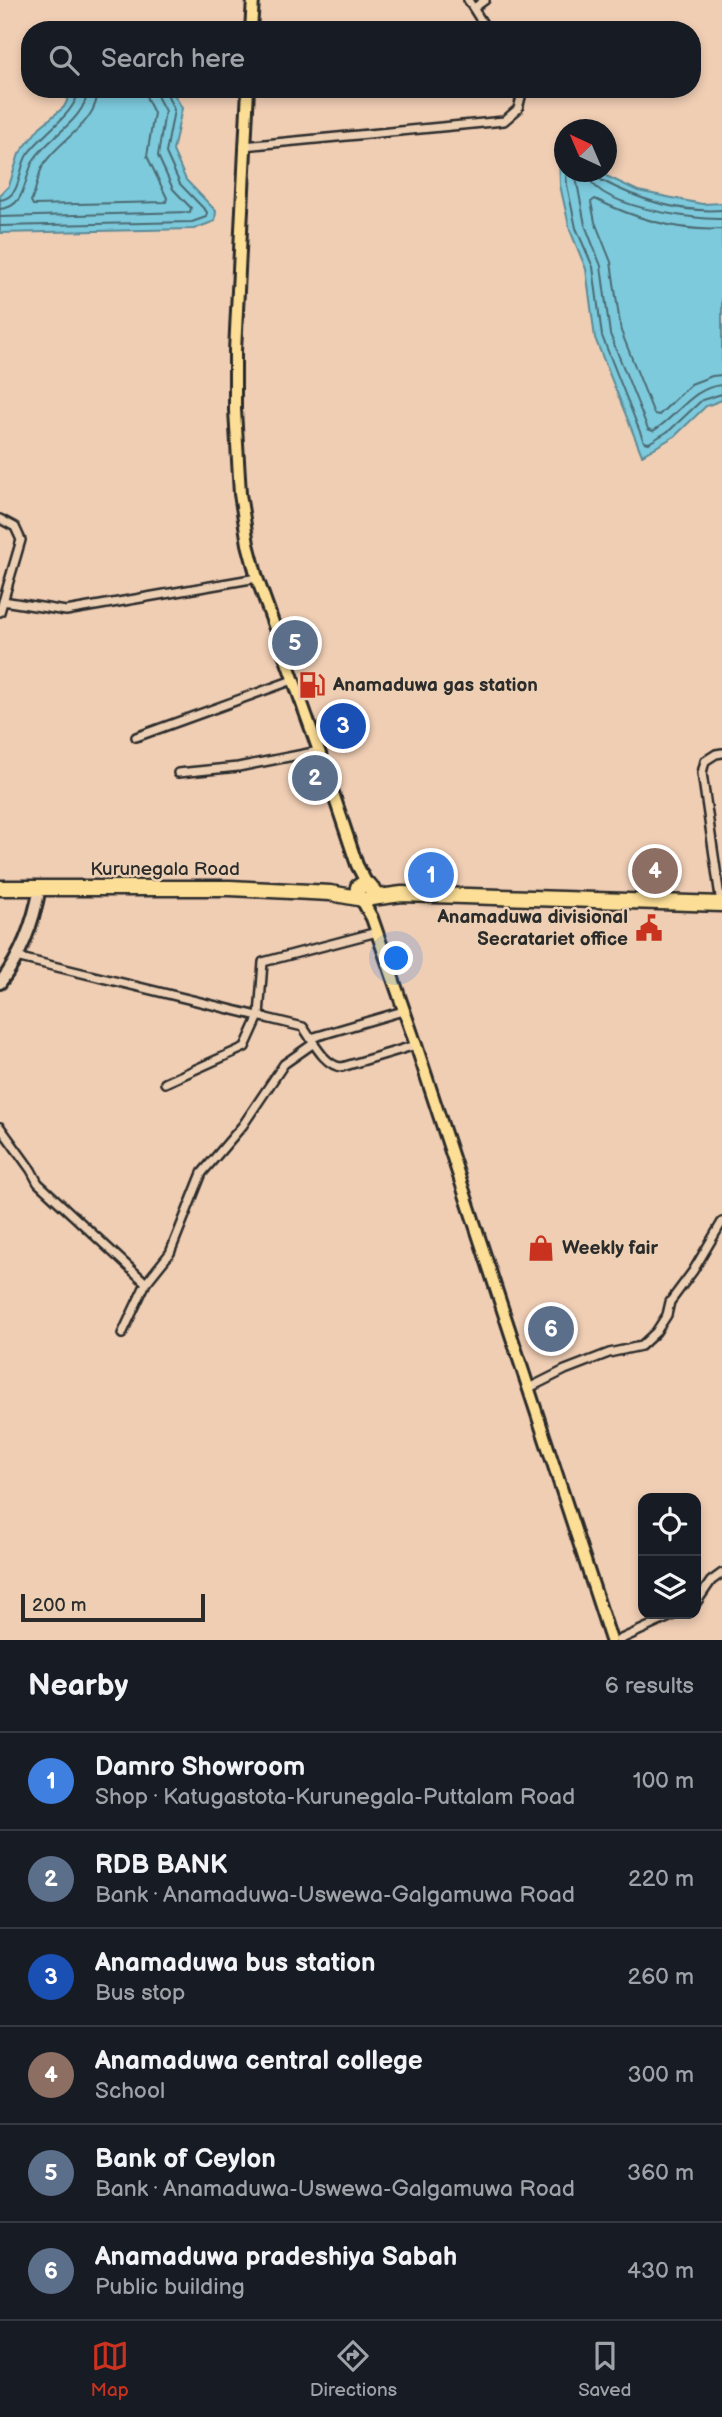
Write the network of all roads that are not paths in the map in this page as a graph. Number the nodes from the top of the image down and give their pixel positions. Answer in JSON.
{"nodes":[{"id":1,"x":253,"y":0,"type":"edge"},
{"id":2,"x":468,"y":0,"type":"edge"},
{"id":3,"x":485,"y":0,"type":"edge"},
{"id":4,"x":474,"y":8,"type":"junction"},
{"id":5,"x":252,"y":21,"type":"edge"},
{"id":6,"x":482,"y":21,"type":"edge"},
{"id":7,"x":247,"y":98,"type":"edge"},
{"id":8,"x":521,"y":98,"type":"edge"},
{"id":9,"x":244,"y":146,"type":"junction"},
{"id":10,"x":0,"y":519,"type":"edge"},
{"id":11,"x":257,"y":578,"type":"junction"},
{"id":12,"x":3,"y":601,"type":"junction"},
{"id":13,"x":0,"y":612,"type":"edge"},
{"id":14,"x":293,"y":680,"type":"junction"},
{"id":15,"x":136,"y":737,"type":"dead end"},
{"id":16,"x":319,"y":751,"type":"junction"},
{"id":17,"x":722,"y":753,"type":"edge"},
{"id":18,"x":178,"y":773,"type":"dead end"},
{"id":19,"x":40,"y":887,"type":"junction"},
{"id":20,"x":0,"y":888,"type":"edge"},
{"id":21,"x":364,"y":892,"type":"junction"},
{"id":22,"x":721,"y":904,"type":"edge"},
{"id":23,"x":377,"y":932,"type":"junction"},
{"id":24,"x":16,"y":957,"type":"junction"},
{"id":25,"x":0,"y":983,"type":"edge"},
{"id":26,"x":403,"y":1010,"type":"junction"},
{"id":27,"x":259,"y":1016,"type":"junction"},
{"id":28,"x":312,"y":1040,"type":"junction"},
{"id":29,"x":416,"y":1045,"type":"junction"},
{"id":30,"x":165,"y":1083,"type":"dead end"},
{"id":31,"x":1,"y":1131,"type":"edge"},
{"id":32,"x":722,"y":1222,"type":"edge"},
{"id":33,"x":146,"y":1283,"type":"junction"},
{"id":34,"x":122,"y":1334,"type":"dead end"},
{"id":35,"x":529,"y":1388,"type":"junction"},
{"id":36,"x":722,"y":1573,"type":"edge"},
{"id":37,"x":701,"y":1596,"type":"edge"},
{"id":38,"x":665,"y":1619,"type":"edge"},
{"id":39,"x":611,"y":1640,"type":"edge"},
{"id":40,"x":619,"y":1640,"type":"edge"}],
"edges":[{"from":1,"to":5,"type":"main road"},
{"from":2,"to":4,"type":"street"},
{"from":3,"to":4,"type":"street"},
{"from":4,"to":6,"type":"street"},
{"from":7,"to":9,"type":"main road"},
{"from":8,"to":9,"type":"street"},
{"from":9,"to":11,"type":"main road"},
{"from":10,"to":12,"type":"street"},
{"from":11,"to":12,"type":"street"},
{"from":11,"to":14,"type":"main road"},
{"from":12,"to":13,"type":"street"},
{"from":14,"to":15,"type":"street"},
{"from":14,"to":16,"type":"main road"},
{"from":16,"to":18,"type":"street"},
{"from":16,"to":21,"type":"main road"},
{"from":17,"to":22,"type":"street"},
{"from":19,"to":20,"type":"highway","name":"Kurunegala Road"},
{"from":19,"to":21,"type":"highway","name":"Kurunegala Road"},
{"from":19,"to":24,"type":"street"},
{"from":21,"to":22,"type":"highway","name":"Kurunegala Road"},
{"from":21,"to":23,"type":"main road"},
{"from":23,"to":26,"type":"main road"},
{"from":23,"to":27,"type":"street"},
{"from":24,"to":25,"type":"street"},
{"from":24,"to":27,"type":"street"},
{"from":26,"to":28,"type":"street"},
{"from":26,"to":29,"type":"main road"},
{"from":27,"to":28,"type":"street"},
{"from":27,"to":30,"type":"street"},
{"from":28,"to":29,"type":"street"},
{"from":28,"to":33,"type":"street"},
{"from":29,"to":35,"type":"main road"},
{"from":31,"to":33,"type":"street"},
{"from":32,"to":35,"type":"street"},
{"from":33,"to":34,"type":"street"},
{"from":35,"to":39,"type":"main road"},
{"from":36,"to":37,"type":"street"},
{"from":38,"to":40,"type":"street"}]}
